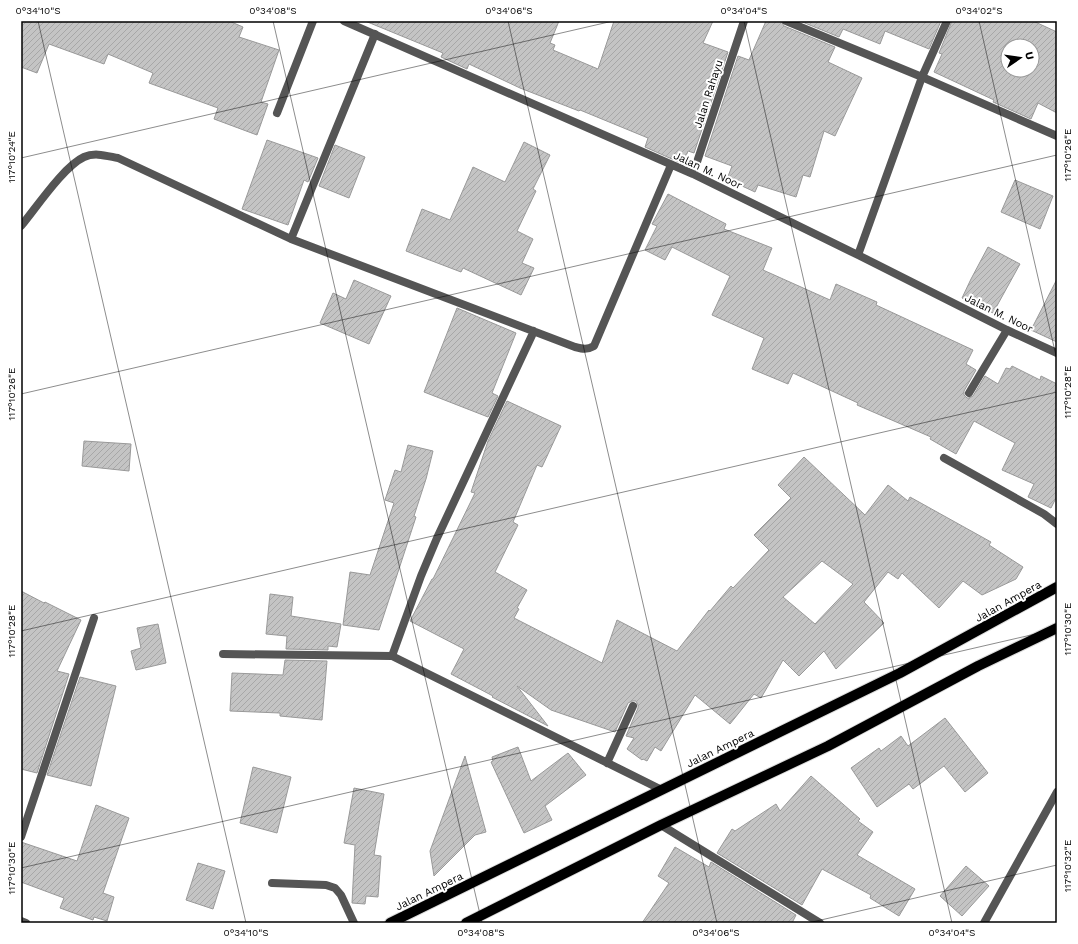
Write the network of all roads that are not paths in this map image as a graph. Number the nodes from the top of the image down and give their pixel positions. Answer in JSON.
{"nodes":[{"id":1,"x":313,"y":21,"type":"edge"},
{"id":2,"x":344,"y":21,"type":"edge"},
{"id":3,"x":744,"y":21,"type":"edge"},
{"id":4,"x":786,"y":21,"type":"edge"},
{"id":5,"x":948,"y":21,"type":"edge"},
{"id":6,"x":375,"y":34,"type":"junction"},
{"id":7,"x":922,"y":77,"type":"junction"},
{"id":8,"x":277,"y":113,"type":"dead end"},
{"id":9,"x":1057,"y":136,"type":"edge"},
{"id":10,"x":671,"y":166,"type":"junction"},
{"id":11,"x":693,"y":174,"type":"junction"},
{"id":12,"x":21,"y":226,"type":"edge"},
{"id":13,"x":291,"y":239,"type":"junction"},
{"id":14,"x":858,"y":254,"type":"junction"},
{"id":15,"x":1007,"y":330,"type":"junction"},
{"id":16,"x":534,"y":331,"type":"junction"},
{"id":17,"x":1057,"y":353,"type":"edge"},
{"id":18,"x":969,"y":393,"type":"dead end"},
{"id":19,"x":944,"y":458,"type":"dead end"},
{"id":20,"x":1057,"y":524,"type":"edge"},
{"id":21,"x":1057,"y":587,"type":"edge"},
{"id":22,"x":94,"y":618,"type":"dead end"},
{"id":23,"x":1057,"y":628,"type":"edge"},
{"id":24,"x":223,"y":654,"type":"dead end"},
{"id":25,"x":392,"y":656,"type":"junction"},
{"id":26,"x":633,"y":706,"type":"dead end"},
{"id":27,"x":607,"y":763,"type":"junction"},
{"id":28,"x":662,"y":790,"type":"junction"},
{"id":29,"x":1057,"y":792,"type":"edge"},
{"id":30,"x":661,"y":825,"type":"junction"},
{"id":31,"x":21,"y":837,"type":"edge"},
{"id":32,"x":272,"y":883,"type":"dead end"},
{"id":33,"x":408,"y":919,"type":"edge"},
{"id":34,"x":21,"y":920,"type":"edge"},
{"id":35,"x":26,"y":923,"type":"edge"},
{"id":36,"x":354,"y":923,"type":"edge"},
{"id":37,"x":390,"y":923,"type":"edge"},
{"id":38,"x":466,"y":923,"type":"edge"},
{"id":39,"x":820,"y":923,"type":"edge"},
{"id":40,"x":984,"y":923,"type":"edge"}],
"edges":[{"from":1,"to":8,"type":"street"},
{"from":2,"to":6,"type":"street","name":"Jalan M. Noor"},
{"from":3,"to":11,"type":"street","name":"Jalan Rahayu"},
{"from":4,"to":7,"type":"street"},
{"from":5,"to":7,"type":"street"},
{"from":6,"to":10,"type":"street","name":"Jalan M. Noor"},
{"from":6,"to":13,"type":"street"},
{"from":7,"to":9,"type":"street"},
{"from":7,"to":14,"type":"street"},
{"from":10,"to":11,"type":"street","name":"Jalan M. Noor"},
{"from":10,"to":16,"type":"street"},
{"from":11,"to":14,"type":"street","name":"Jalan M. Noor"},
{"from":12,"to":13,"type":"street"},
{"from":13,"to":16,"type":"street"},
{"from":14,"to":15,"type":"street","name":"Jalan M. Noor"},
{"from":15,"to":17,"type":"street","name":"Jalan M. Noor"},
{"from":15,"to":18,"type":"street"},
{"from":16,"to":25,"type":"street"},
{"from":19,"to":20,"type":"street"},
{"from":21,"to":28,"type":"main road","name":"Jalan Ampera"},
{"from":22,"to":31,"type":"street"},
{"from":23,"to":30,"type":"main road"},
{"from":24,"to":25,"type":"street"},
{"from":25,"to":27,"type":"street"},
{"from":26,"to":27,"type":"street"},
{"from":27,"to":28,"type":"street"},
{"from":28,"to":33,"type":"main road","name":"Jalan Ampera"},
{"from":29,"to":40,"type":"street"},
{"from":30,"to":38,"type":"main road"},
{"from":30,"to":39,"type":"street"},
{"from":32,"to":36,"type":"street"},
{"from":33,"to":37,"type":"main road","name":"Jalan Ampera"},
{"from":34,"to":35,"type":"street"}]}
